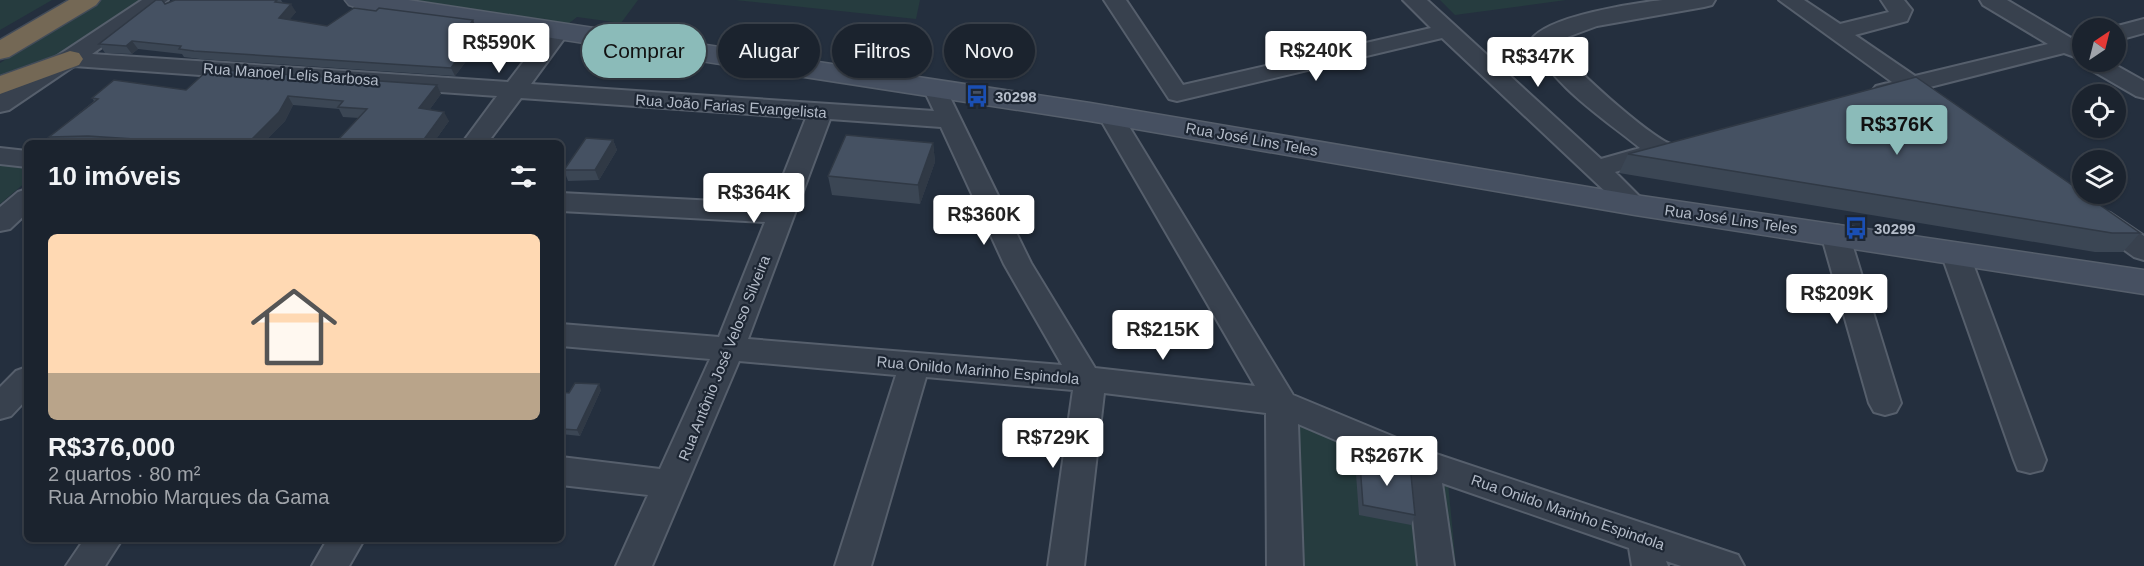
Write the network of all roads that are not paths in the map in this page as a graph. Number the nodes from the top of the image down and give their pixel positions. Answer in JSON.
{"nodes":[{"id":1,"x":51,"y":0,"type":"edge"},
{"id":2,"x":87,"y":0,"type":"edge"},
{"id":3,"x":157,"y":0,"type":"edge"},
{"id":4,"x":358,"y":0,"type":"edge"},
{"id":5,"x":1115,"y":0,"type":"edge"},
{"id":6,"x":1414,"y":0,"type":"edge"},
{"id":7,"x":1704,"y":0,"type":"edge"},
{"id":8,"x":1790,"y":0,"type":"edge"},
{"id":9,"x":1892,"y":0,"type":"edge"},
{"id":10,"x":1991,"y":0,"type":"edge"},
{"id":11,"x":2144,"y":26,"type":"edge"},
{"id":12,"x":1445,"y":30,"type":"junction"},
{"id":13,"x":2126,"y":31,"type":"edge"},
{"id":14,"x":558,"y":32,"type":"junction"},
{"id":15,"x":1835,"y":32,"type":"junction"},
{"id":16,"x":6,"y":40,"type":"edge"},
{"id":17,"x":2072,"y":45,"type":"edge"},
{"id":18,"x":2072,"y":49,"type":"edge"},
{"id":19,"x":70,"y":59,"type":"junction"},
{"id":20,"x":2111,"y":72,"type":"edge"},
{"id":21,"x":1910,"y":84,"type":"junction"},
{"id":22,"x":0,"y":86,"type":"edge"},
{"id":23,"x":935,"y":88,"type":"junction"},
{"id":24,"x":513,"y":90,"type":"junction"},
{"id":25,"x":2144,"y":91,"type":"edge"},
{"id":26,"x":1865,"y":96,"type":"edge"},
{"id":27,"x":0,"y":105,"type":"edge"},
{"id":28,"x":1940,"y":105,"type":"edge"},
{"id":29,"x":820,"y":113,"type":"junction"},
{"id":30,"x":1110,"y":115,"type":"junction"},
{"id":31,"x":948,"y":120,"type":"junction"},
{"id":32,"x":476,"y":140,"type":"edge"},
{"id":33,"x":0,"y":156,"type":"edge"},
{"id":34,"x":24,"y":159,"type":"edge"},
{"id":35,"x":1595,"y":169,"type":"junction"},
{"id":36,"x":24,"y":201,"type":"edge"},
{"id":37,"x":564,"y":202,"type":"edge"},
{"id":38,"x":2080,"y":204,"type":"edge"},
{"id":39,"x":1635,"y":205,"type":"junction"},
{"id":40,"x":782,"y":214,"type":"junction"},
{"id":41,"x":0,"y":222,"type":"edge"},
{"id":42,"x":1835,"y":234,"type":"junction"},
{"id":43,"x":2144,"y":250,"type":"edge"},
{"id":44,"x":1955,"y":253,"type":"junction"},
{"id":45,"x":2144,"y":282,"type":"edge"},
{"id":46,"x":564,"y":335,"type":"edge"},
{"id":47,"x":729,"y":350,"type":"junction"},
{"id":48,"x":914,"y":365,"type":"junction"},
{"id":49,"x":1088,"y":379,"type":"junction"},
{"id":50,"x":24,"y":382,"type":"edge"},
{"id":51,"x":1885,"y":403,"type":"dead end"},
{"id":52,"x":1282,"y":404,"type":"junction"},
{"id":53,"x":0,"y":407,"type":"edge"},
{"id":54,"x":2030,"y":460,"type":"dead end"},
{"id":55,"x":1423,"y":464,"type":"junction"},
{"id":56,"x":564,"y":471,"type":"edge"},
{"id":57,"x":672,"y":484,"type":"junction"},
{"id":58,"x":102,"y":542,"type":"edge"},
{"id":59,"x":345,"y":542,"type":"edge"},
{"id":60,"x":1647,"y":552,"type":"edge"},
{"id":61,"x":84,"y":566,"type":"edge"},
{"id":62,"x":330,"y":566,"type":"edge"},
{"id":63,"x":634,"y":566,"type":"edge"},
{"id":64,"x":853,"y":566,"type":"edge"},
{"id":65,"x":1066,"y":566,"type":"edge"},
{"id":66,"x":1285,"y":566,"type":"edge"},
{"id":67,"x":1436,"y":566,"type":"edge"},
{"id":68,"x":1726,"y":566,"type":"edge"}],
"edges":[{"from":1,"to":16,"type":"highway"},
{"from":2,"to":16,"type":"highway"},
{"from":3,"to":19,"type":"street"},
{"from":4,"to":14,"type":"street","name":"Rua José Lins Teles"},
{"from":5,"to":12,"type":"street"},
{"from":6,"to":12,"type":"street"},
{"from":7,"to":35,"type":"street"},
{"from":8,"to":15,"type":"street"},
{"from":9,"to":15,"type":"street"},
{"from":10,"to":17,"type":"street"},
{"from":11,"to":13,"type":"street"},
{"from":12,"to":35,"type":"street"},
{"from":14,"to":23,"type":"street","name":"Rua José Lins Teles"},
{"from":14,"to":24,"type":"street"},
{"from":15,"to":21,"type":"street"},
{"from":18,"to":21,"type":"street"},
{"from":19,"to":22,"type":"highway"},
{"from":19,"to":24,"type":"street","name":"Rua Manoel Lelis Barbosa"},
{"from":19,"to":27,"type":"street"},
{"from":20,"to":25,"type":"street"},
{"from":21,"to":26,"type":"street"},
{"from":21,"to":28,"type":"street"},
{"from":23,"to":30,"type":"street","name":"Rua José Lins Teles"},
{"from":23,"to":31,"type":"street"},
{"from":24,"to":29,"type":"street","name":"Rua João Farias Evangelista"},
{"from":24,"to":32,"type":"street"},
{"from":29,"to":31,"type":"street","name":"Rua João Farias Evangelista"},
{"from":29,"to":40,"type":"street","name":"Rua Antônio José Veloso Silveira"},
{"from":30,"to":39,"type":"street","name":"Rua José Lins Teles"},
{"from":30,"to":52,"type":"street"},
{"from":31,"to":49,"type":"street"},
{"from":33,"to":34,"type":"street"},
{"from":35,"to":39,"type":"street"},
{"from":36,"to":41,"type":"street"},
{"from":37,"to":40,"type":"street"},
{"from":38,"to":43,"type":"street"},
{"from":39,"to":42,"type":"street","name":"Rua José Lins Teles"},
{"from":40,"to":47,"type":"street","name":"Rua Antônio José Veloso Silveira"},
{"from":42,"to":44,"type":"street","name":"Rua José Lins Teles"},
{"from":42,"to":51,"type":"street"},
{"from":44,"to":45,"type":"street","name":"Rua José Lins Teles"},
{"from":44,"to":54,"type":"street"},
{"from":46,"to":47,"type":"street","name":"Rua Onildo Marinho Espindola"},
{"from":47,"to":48,"type":"street","name":"Rua Onildo Marinho Espindola"},
{"from":47,"to":57,"type":"street","name":"Rua Antônio José Veloso Silveira"},
{"from":48,"to":49,"type":"street","name":"Rua Onildo Marinho Espindola"},
{"from":48,"to":64,"type":"street"},
{"from":49,"to":52,"type":"street","name":"Rua Onildo Marinho Espindola"},
{"from":49,"to":65,"type":"street"},
{"from":50,"to":53,"type":"street"},
{"from":52,"to":55,"type":"street","name":"Rua Onildo Marinho Espindola"},
{"from":52,"to":66,"type":"street"},
{"from":55,"to":60,"type":"street","name":"Rua Onildo Marinho Espindola"},
{"from":55,"to":67,"type":"street"},
{"from":56,"to":57,"type":"street"},
{"from":57,"to":63,"type":"street","name":"Rua Antônio José Veloso Silveira"},
{"from":58,"to":61,"type":"street"},
{"from":59,"to":62,"type":"street"},
{"from":60,"to":68,"type":"street","name":"Rua Onildo Marinho Espindola"}]}
